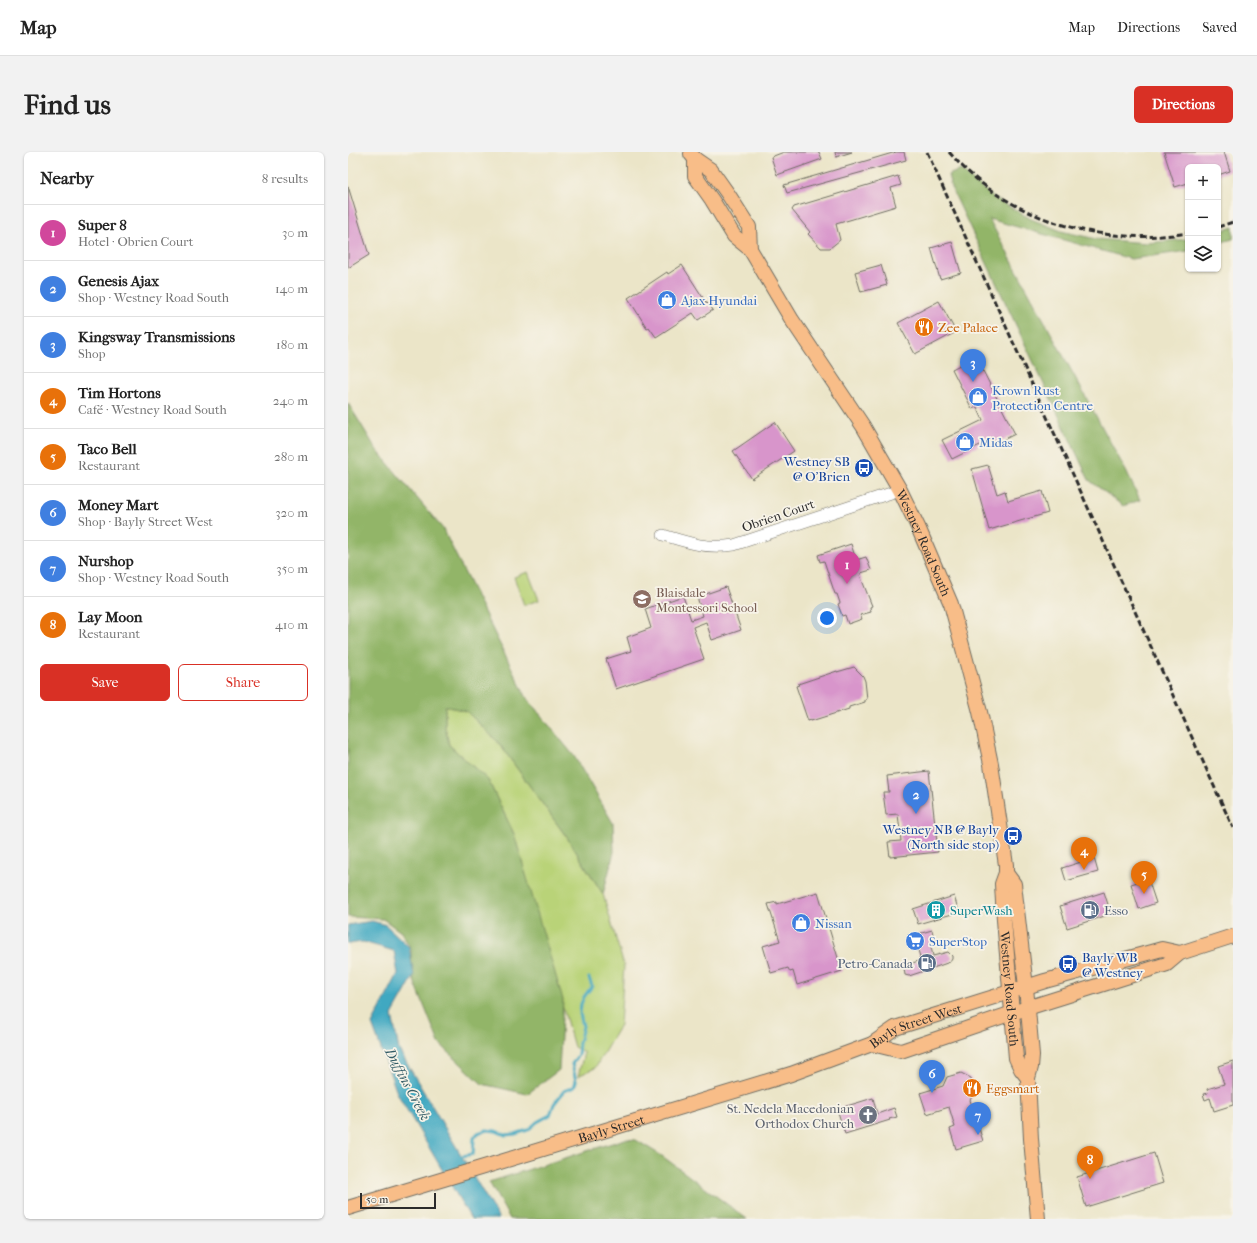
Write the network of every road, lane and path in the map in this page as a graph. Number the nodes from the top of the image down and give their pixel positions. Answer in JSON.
{"nodes":[{"id":1,"x":692,"y":156,"type":"edge"},
{"id":2,"x":900,"y":490,"type":"junction"},
{"id":3,"x":663,"y":535,"type":"dead end"},
{"id":4,"x":1006,"y":873,"type":"junction"},
{"id":5,"x":1233,"y":936,"type":"edge"},
{"id":6,"x":1180,"y":953,"type":"junction"},
{"id":7,"x":1026,"y":987,"type":"junction"},
{"id":8,"x":1010,"y":993,"type":"junction"},
{"id":9,"x":1027,"y":1008,"type":"junction"},
{"id":10,"x":1012,"y":1014,"type":"junction"},
{"id":11,"x":872,"y":1044,"type":"junction"},
{"id":12,"x":1028,"y":1078,"type":"junction"},
{"id":13,"x":348,"y":1208,"type":"edge"},
{"id":14,"x":1038,"y":1219,"type":"edge"}],
"edges":[{"from":1,"to":2,"type":"main road","name":"Westney Road South"},
{"from":2,"to":3,"type":"street","name":"Obrien Court"},
{"from":2,"to":4,"type":"main road","name":"Westney Road South"},
{"from":4,"to":7,"type":"main road","name":"Westney Road South"},
{"from":4,"to":8,"type":"main road","name":"Westney Road South"},
{"from":5,"to":6,"type":"main road","name":"Bayly Street West"},
{"from":6,"to":7,"type":"main road","name":"Bayly Street West"},
{"from":6,"to":9,"type":"main road","name":"Bayly Street West"},
{"from":7,"to":8,"type":"main road","name":"Bayly Street West"},
{"from":7,"to":9,"type":"main road","name":"Westney Road South"},
{"from":8,"to":10,"type":"main road","name":"Westney Road South"},
{"from":8,"to":11,"type":"main road","name":"Bayly Street West"},
{"from":9,"to":10,"type":"main road","name":"Bayly Street West"},
{"from":9,"to":12,"type":"main road","name":"Westney Road South"},
{"from":10,"to":11,"type":"main road","name":"Bayly Street West"},
{"from":10,"to":12,"type":"main road","name":"Westney Road South"},
{"from":11,"to":13,"type":"main road","name":"Bayly Street"},
{"from":12,"to":14,"type":"main road","name":"Westney Road South"}]}
